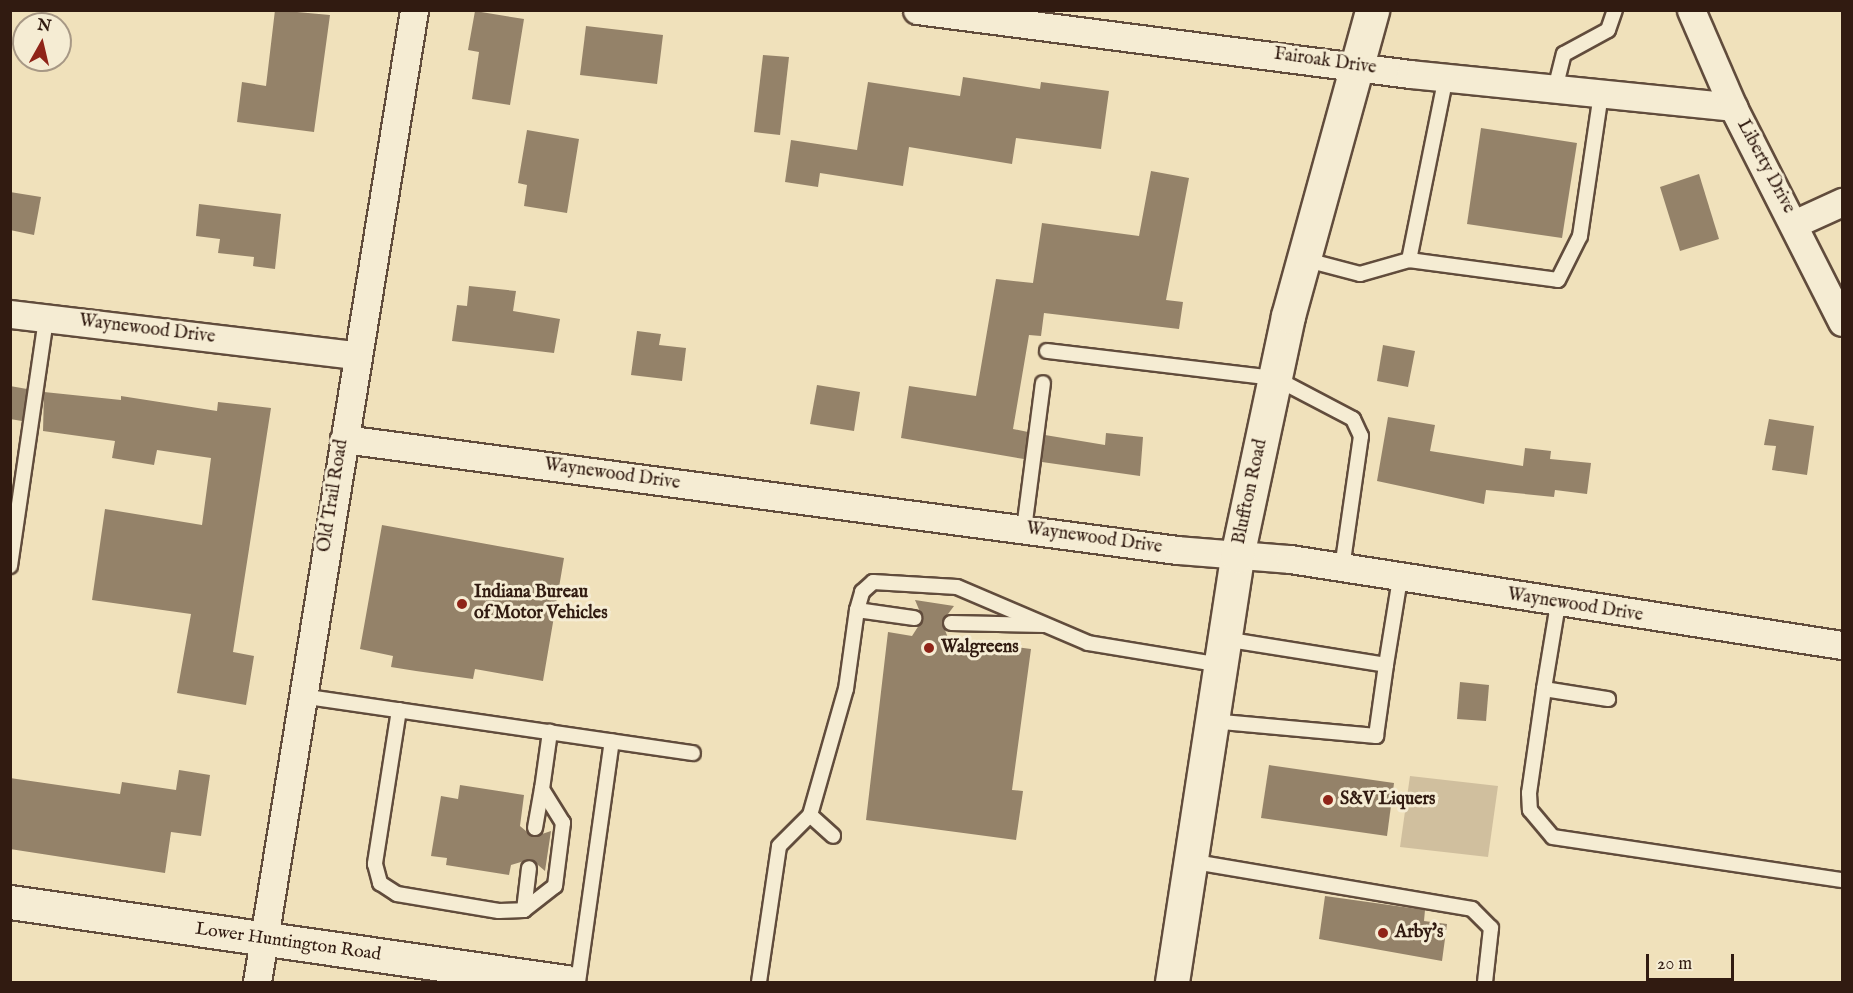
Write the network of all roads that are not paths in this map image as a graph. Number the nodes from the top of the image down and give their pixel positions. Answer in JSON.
{"nodes":[{"id":1,"x":414,"y":10,"type":"edge"},
{"id":2,"x":1615,"y":10,"type":"edge"},
{"id":3,"x":1691,"y":10,"type":"edge"},
{"id":4,"x":919,"y":11,"type":"edge"},
{"id":5,"x":1368,"y":13,"type":"edge"},
{"id":6,"x":1353,"y":65,"type":"junction"},
{"id":7,"x":1446,"y":77,"type":"junction"},
{"id":8,"x":1555,"y":89,"type":"junction"},
{"id":9,"x":1601,"y":94,"type":"junction"},
{"id":10,"x":1733,"y":107,"type":"junction"},
{"id":11,"x":1842,"y":202,"type":"edge"},
{"id":12,"x":1796,"y":223,"type":"junction"},
{"id":13,"x":1303,"y":259,"type":"junction"},
{"id":14,"x":1409,"y":260,"type":"junction"},
{"id":15,"x":10,"y":314,"type":"edge"},
{"id":16,"x":46,"y":318,"type":"junction"},
{"id":17,"x":1842,"y":322,"type":"edge"},
{"id":18,"x":1047,"y":351,"type":"dead end"},
{"id":19,"x":355,"y":355,"type":"junction"},
{"id":20,"x":1275,"y":378,"type":"junction"},
{"id":21,"x":1043,"y":383,"type":"dead end"},
{"id":22,"x":344,"y":439,"type":"junction"},
{"id":23,"x":1024,"y":529,"type":"junction"},
{"id":24,"x":1237,"y":556,"type":"junction"},
{"id":25,"x":10,"y":566,"type":"edge"},
{"id":26,"x":1342,"y":568,"type":"junction"},
{"id":27,"x":1400,"y":579,"type":"junction"},
{"id":28,"x":1558,"y":604,"type":"junction"},
{"id":29,"x":857,"y":610,"type":"junction"},
{"id":30,"x":914,"y":618,"type":"dead end"},
{"id":31,"x":951,"y":623,"type":"dead end"},
{"id":32,"x":1049,"y":625,"type":"junction"},
{"id":33,"x":1842,"y":645,"type":"edge"},
{"id":34,"x":1223,"y":652,"type":"junction"},
{"id":35,"x":1386,"y":665,"type":"junction"},
{"id":36,"x":1544,"y":689,"type":"junction"},
{"id":37,"x":301,"y":696,"type":"junction"},
{"id":38,"x":1608,"y":699,"type":"dead end"},
{"id":39,"x":399,"y":710,"type":"junction"},
{"id":40,"x":1211,"y":721,"type":"junction"},
{"id":41,"x":550,"y":732,"type":"junction"},
{"id":42,"x":612,"y":741,"type":"junction"},
{"id":43,"x":693,"y":753,"type":"dead end"},
{"id":44,"x":542,"y":789,"type":"junction"},
{"id":45,"x":810,"y":815,"type":"junction"},
{"id":46,"x":535,"y":828,"type":"dead end"},
{"id":47,"x":833,"y":836,"type":"dead end"},
{"id":48,"x":1189,"y":861,"type":"junction"},
{"id":49,"x":529,"y":868,"type":"dead end"},
{"id":50,"x":1842,"y":880,"type":"edge"},
{"id":51,"x":10,"y":902,"type":"edge"},
{"id":52,"x":524,"y":910,"type":"junction"},
{"id":53,"x":265,"y":941,"type":"junction"},
{"id":54,"x":257,"y":982,"type":"edge"},
{"id":55,"x":566,"y":982,"type":"edge"},
{"id":56,"x":579,"y":982,"type":"edge"},
{"id":57,"x":759,"y":982,"type":"edge"},
{"id":58,"x":1172,"y":982,"type":"edge"},
{"id":59,"x":1485,"y":982,"type":"edge"}],
"edges":[{"from":1,"to":19,"type":"street","name":"Old Trail Road"},
{"from":2,"to":8,"type":"lane"},
{"from":3,"to":10,"type":"street","name":"Liberty Drive"},
{"from":4,"to":6,"type":"street","name":"Fairoak Drive"},
{"from":5,"to":6,"type":"main road","name":"Bluffton Road"},
{"from":6,"to":7,"type":"street","name":"Fairoak Drive"},
{"from":6,"to":13,"type":"main road","name":"Bluffton Road"},
{"from":7,"to":8,"type":"street","name":"Fairoak Drive"},
{"from":7,"to":14,"type":"lane"},
{"from":8,"to":9,"type":"street","name":"Fairoak Drive"},
{"from":9,"to":10,"type":"street","name":"Fairoak Drive"},
{"from":9,"to":14,"type":"lane"},
{"from":10,"to":12,"type":"street","name":"Liberty Drive"},
{"from":11,"to":12,"type":"street"},
{"from":12,"to":17,"type":"street","name":"Liberty Drive"},
{"from":13,"to":14,"type":"lane"},
{"from":13,"to":20,"type":"main road","name":"Bluffton Road"},
{"from":15,"to":16,"type":"street","name":"Waynewood Drive"},
{"from":16,"to":19,"type":"street","name":"Waynewood Drive"},
{"from":16,"to":25,"type":"lane"},
{"from":18,"to":20,"type":"lane"},
{"from":19,"to":22,"type":"street","name":"Old Trail Road"},
{"from":20,"to":24,"type":"main road","name":"Bluffton Road"},
{"from":20,"to":26,"type":"lane"},
{"from":21,"to":23,"type":"lane"},
{"from":22,"to":23,"type":"street","name":"Waynewood Drive"},
{"from":22,"to":37,"type":"street","name":"Old Trail Road"},
{"from":23,"to":24,"type":"street","name":"Waynewood Drive"},
{"from":24,"to":26,"type":"street","name":"Waynewood Drive"},
{"from":24,"to":34,"type":"main road","name":"Bluffton Road"},
{"from":26,"to":27,"type":"street","name":"Waynewood Drive"},
{"from":27,"to":28,"type":"street","name":"Waynewood Drive"},
{"from":27,"to":35,"type":"lane"},
{"from":28,"to":33,"type":"street","name":"Waynewood Drive"},
{"from":28,"to":36,"type":"lane"},
{"from":29,"to":30,"type":"lane"},
{"from":29,"to":32,"type":"lane"},
{"from":29,"to":45,"type":"lane"},
{"from":31,"to":32,"type":"lane"},
{"from":32,"to":34,"type":"lane"},
{"from":34,"to":35,"type":"lane"},
{"from":34,"to":40,"type":"main road","name":"Bluffton Road"},
{"from":35,"to":40,"type":"lane"},
{"from":36,"to":38,"type":"lane"},
{"from":36,"to":50,"type":"lane"},
{"from":37,"to":39,"type":"lane"},
{"from":37,"to":53,"type":"street","name":"Old Trail Road"},
{"from":39,"to":41,"type":"lane"},
{"from":39,"to":52,"type":"lane"},
{"from":40,"to":48,"type":"main road","name":"Bluffton Road"},
{"from":41,"to":42,"type":"lane"},
{"from":41,"to":44,"type":"lane"},
{"from":42,"to":43,"type":"lane"},
{"from":42,"to":56,"type":"lane"},
{"from":44,"to":46,"type":"lane"},
{"from":44,"to":52,"type":"lane"},
{"from":45,"to":47,"type":"lane"},
{"from":45,"to":57,"type":"lane"},
{"from":48,"to":58,"type":"main road","name":"Bluffton Road"},
{"from":48,"to":59,"type":"lane"},
{"from":49,"to":52,"type":"lane"},
{"from":51,"to":53,"type":"main road","name":"Lower Huntington Road"},
{"from":53,"to":54,"type":"street","name":"Old Trail Road"},
{"from":53,"to":55,"type":"main road","name":"Lower Huntington Road"}]}
